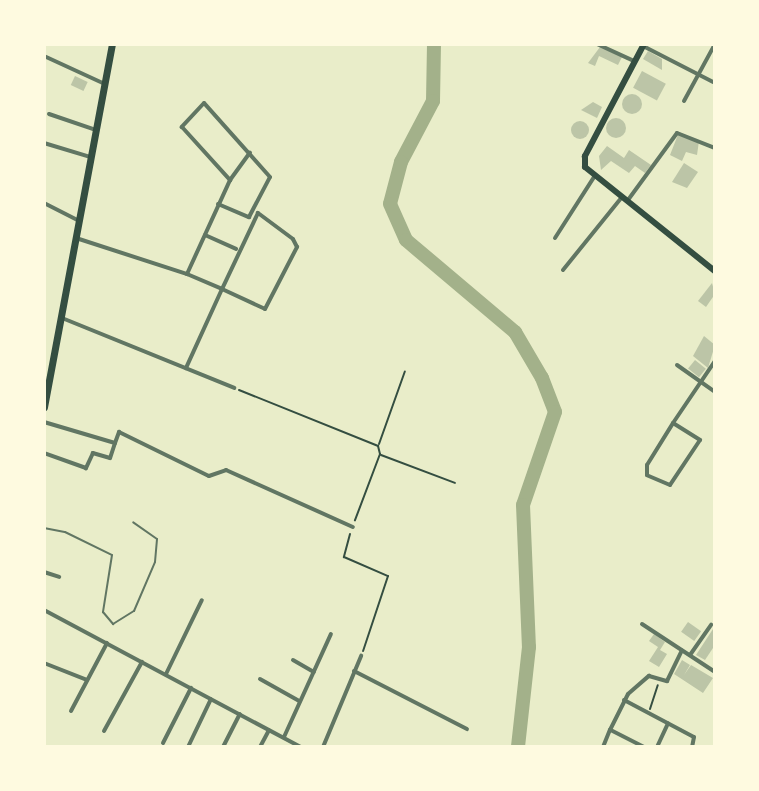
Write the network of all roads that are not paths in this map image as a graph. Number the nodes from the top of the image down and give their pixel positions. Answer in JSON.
{"nodes":[{"id":1,"x":112,"y":44,"type":"edge"},
{"id":2,"x":597,"y":44,"type":"edge"},
{"id":3,"x":715,"y":44,"type":"edge"},
{"id":4,"x":643,"y":45,"type":"edge"},
{"id":5,"x":44,"y":56,"type":"edge"},
{"id":6,"x":634,"y":61,"type":"junction"},
{"id":7,"x":699,"y":75,"type":"junction"},
{"id":8,"x":715,"y":83,"type":"edge"},
{"id":9,"x":105,"y":84,"type":"junction"},
{"id":10,"x":684,"y":101,"type":"dead end"},
{"id":11,"x":49,"y":114,"type":"dead end"},
{"id":12,"x":96,"y":130,"type":"junction"},
{"id":13,"x":44,"y":143,"type":"edge"},
{"id":14,"x":715,"y":148,"type":"edge"},
{"id":15,"x":250,"y":151,"type":"junction"},
{"id":16,"x":90,"y":157,"type":"junction"},
{"id":17,"x":594,"y":177,"type":"junction"},
{"id":18,"x":230,"y":180,"type":"junction"},
{"id":19,"x":624,"y":200,"type":"junction"},
{"id":20,"x":44,"y":203,"type":"edge"},
{"id":21,"x":218,"y":204,"type":"junction"},
{"id":22,"x":78,"y":220,"type":"junction"},
{"id":23,"x":205,"y":235,"type":"junction"},
{"id":24,"x":75,"y":237,"type":"junction"},
{"id":25,"x":555,"y":238,"type":"dead end"},
{"id":26,"x":236,"y":249,"type":"dead end"},
{"id":27,"x":563,"y":270,"type":"dead end"},
{"id":28,"x":715,"y":271,"type":"edge"},
{"id":29,"x":187,"y":274,"type":"junction"},
{"id":30,"x":222,"y":289,"type":"junction"},
{"id":31,"x":60,"y":317,"type":"junction"},
{"id":32,"x":715,"y":361,"type":"edge"},
{"id":33,"x":677,"y":365,"type":"dead end"},
{"id":34,"x":186,"y":368,"type":"junction"},
{"id":35,"x":701,"y":382,"type":"junction"},
{"id":36,"x":234,"y":388,"type":"road end"},
{"id":37,"x":715,"y":392,"type":"edge"},
{"id":38,"x":44,"y":407,"type":"edge"},
{"id":39,"x":44,"y":422,"type":"edge"},
{"id":40,"x":673,"y":423,"type":"junction"},
{"id":41,"x":115,"y":443,"type":"junction"},
{"id":42,"x":44,"y":453,"type":"edge"},
{"id":43,"x":133,"y":522,"type":"dead end"},
{"id":44,"x":353,"y":527,"type":"road end"},
{"id":45,"x":44,"y":528,"type":"edge"},
{"id":46,"x":44,"y":572,"type":"edge"},
{"id":47,"x":59,"y":577,"type":"dead end"},
{"id":48,"x":202,"y":600,"type":"dead end"},
{"id":49,"x":44,"y":610,"type":"edge"},
{"id":50,"x":642,"y":624,"type":"dead end"},
{"id":51,"x":711,"y":625,"type":"dead end"},
{"id":52,"x":331,"y":634,"type":"dead end"},
{"id":53,"x":107,"y":643,"type":"junction"},
{"id":54,"x":682,"y":650,"type":"junction"},
{"id":55,"x":690,"y":655,"type":"junction"},
{"id":56,"x":361,"y":656,"type":"road end"},
{"id":57,"x":293,"y":660,"type":"dead end"},
{"id":58,"x":142,"y":662,"type":"junction"},
{"id":59,"x":44,"y":663,"type":"edge"},
{"id":60,"x":354,"y":671,"type":"junction"},
{"id":61,"x":314,"y":672,"type":"junction"},
{"id":62,"x":715,"y":672,"type":"edge"},
{"id":63,"x":165,"y":675,"type":"junction"},
{"id":64,"x":260,"y":679,"type":"dead end"},
{"id":65,"x":87,"y":680,"type":"junction"},
{"id":66,"x":191,"y":688,"type":"junction"},
{"id":67,"x":211,"y":699,"type":"junction"},
{"id":68,"x":624,"y":700,"type":"junction"},
{"id":69,"x":300,"y":701,"type":"junction"},
{"id":70,"x":71,"y":711,"type":"dead end"},
{"id":71,"x":240,"y":714,"type":"junction"},
{"id":72,"x":668,"y":723,"type":"junction"},
{"id":73,"x":467,"y":729,"type":"dead end"},
{"id":74,"x":269,"y":730,"type":"junction"},
{"id":75,"x":610,"y":730,"type":"junction"},
{"id":76,"x":104,"y":731,"type":"dead end"},
{"id":77,"x":284,"y":738,"type":"junction"},
{"id":78,"x":163,"y":743,"type":"dead end"},
{"id":79,"x":324,"y":746,"type":"edge"},
{"id":80,"x":188,"y":747,"type":"edge"},
{"id":81,"x":223,"y":747,"type":"edge"},
{"id":82,"x":260,"y":747,"type":"edge"},
{"id":83,"x":301,"y":747,"type":"edge"},
{"id":84,"x":330,"y":747,"type":"edge"},
{"id":85,"x":603,"y":747,"type":"edge"},
{"id":86,"x":644,"y":747,"type":"edge"},
{"id":87,"x":657,"y":747,"type":"edge"},
{"id":88,"x":692,"y":747,"type":"edge"}],
"edges":[{"from":1,"to":9,"type":"main road"},
{"from":2,"to":6,"type":"street"},
{"from":3,"to":7,"type":"street"},
{"from":4,"to":6,"type":"main road"},
{"from":4,"to":7,"type":"street"},
{"from":5,"to":9,"type":"street"},
{"from":6,"to":17,"type":"main road"},
{"from":7,"to":8,"type":"street"},
{"from":7,"to":10,"type":"street"},
{"from":9,"to":12,"type":"main road"},
{"from":11,"to":12,"type":"street"},
{"from":12,"to":16,"type":"main road"},
{"from":13,"to":16,"type":"street"},
{"from":14,"to":19,"type":"street"},
{"from":15,"to":18,"type":"street"},
{"from":15,"to":18,"type":"street"},
{"from":15,"to":21,"type":"street"},
{"from":16,"to":22,"type":"main road"},
{"from":17,"to":19,"type":"main road"},
{"from":17,"to":25,"type":"street"},
{"from":18,"to":21,"type":"street"},
{"from":19,"to":27,"type":"street"},
{"from":19,"to":28,"type":"main road"},
{"from":20,"to":22,"type":"street"},
{"from":21,"to":23,"type":"street"},
{"from":22,"to":24,"type":"main road"},
{"from":23,"to":26,"type":"street"},
{"from":23,"to":29,"type":"street"},
{"from":24,"to":29,"type":"street"},
{"from":24,"to":31,"type":"main road"},
{"from":29,"to":30,"type":"street"},
{"from":30,"to":30,"type":"street"},
{"from":30,"to":34,"type":"street"},
{"from":31,"to":34,"type":"street"},
{"from":31,"to":38,"type":"main road"},
{"from":32,"to":35,"type":"street"},
{"from":33,"to":35,"type":"street"},
{"from":34,"to":36,"type":"street"},
{"from":35,"to":37,"type":"street"},
{"from":35,"to":40,"type":"street"},
{"from":39,"to":41,"type":"street"},
{"from":40,"to":40,"type":"street"},
{"from":41,"to":42,"type":"street"},
{"from":41,"to":44,"type":"street"},
{"from":43,"to":45,"type":"lane"},
{"from":46,"to":47,"type":"street"},
{"from":48,"to":63,"type":"street"},
{"from":49,"to":53,"type":"street"},
{"from":50,"to":54,"type":"street"},
{"from":51,"to":55,"type":"street"},
{"from":52,"to":61,"type":"street"},
{"from":53,"to":58,"type":"street"},
{"from":53,"to":65,"type":"street"},
{"from":54,"to":55,"type":"street"},
{"from":54,"to":68,"type":"street"},
{"from":55,"to":62,"type":"street"},
{"from":56,"to":60,"type":"street"},
{"from":57,"to":61,"type":"street"},
{"from":58,"to":63,"type":"street"},
{"from":58,"to":76,"type":"street"},
{"from":59,"to":65,"type":"street"},
{"from":60,"to":73,"type":"street"},
{"from":60,"to":79,"type":"street"},
{"from":61,"to":69,"type":"street"},
{"from":63,"to":66,"type":"street"},
{"from":64,"to":69,"type":"street"},
{"from":65,"to":70,"type":"street"},
{"from":66,"to":67,"type":"street"},
{"from":66,"to":78,"type":"street"},
{"from":67,"to":71,"type":"street"},
{"from":67,"to":80,"type":"street"},
{"from":68,"to":72,"type":"street"},
{"from":68,"to":75,"type":"street"},
{"from":69,"to":77,"type":"street"},
{"from":71,"to":74,"type":"street"},
{"from":71,"to":81,"type":"street"},
{"from":72,"to":87,"type":"street"},
{"from":72,"to":88,"type":"street"},
{"from":74,"to":77,"type":"street"},
{"from":74,"to":82,"type":"street"},
{"from":75,"to":85,"type":"street"},
{"from":75,"to":86,"type":"street"},
{"from":77,"to":83,"type":"street"},
{"from":79,"to":84,"type":"street"}]}
